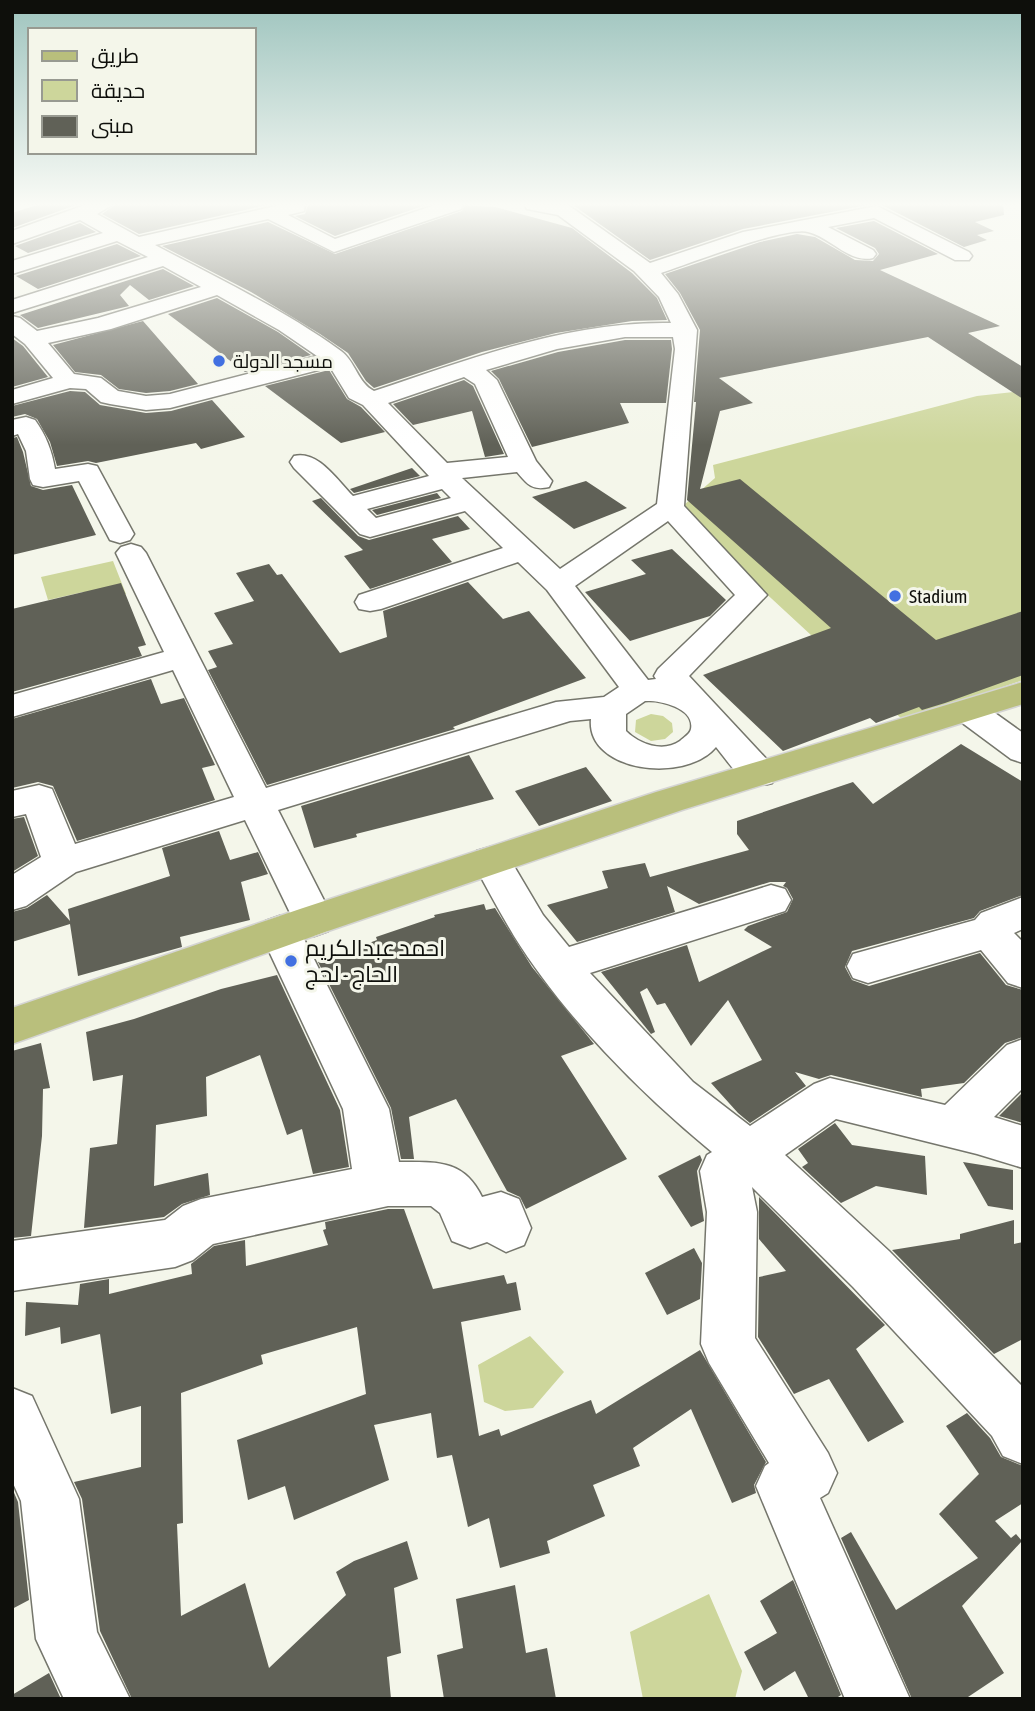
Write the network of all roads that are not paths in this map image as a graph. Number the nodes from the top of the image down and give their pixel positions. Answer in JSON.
{"nodes":[{"id":1,"x":35,"y":285,"type":"edge"},
{"id":2,"x":60,"y":285,"type":"edge"},
{"id":3,"x":213,"y":285,"type":"edge"},
{"id":4,"x":660,"y":285,"type":"edge"},
{"id":5,"x":219,"y":288,"type":"junction"},
{"id":6,"x":12,"y":293,"type":"edge"},
{"id":7,"x":12,"y":307,"type":"edge"},
{"id":8,"x":12,"y":323,"type":"edge"},
{"id":9,"x":686,"y":330,"type":"junction"},
{"id":10,"x":33,"y":339,"type":"junction"},
{"id":11,"x":337,"y":358,"type":"junction"},
{"id":12,"x":468,"y":369,"type":"junction"},
{"id":13,"x":67,"y":380,"type":"junction"},
{"id":14,"x":12,"y":397,"type":"edge"},
{"id":15,"x":372,"y":400,"type":"junction"},
{"id":16,"x":12,"y":428,"type":"edge"},
{"id":17,"x":303,"y":462,"type":"dead end"},
{"id":18,"x":41,"y":463,"type":"junction"},
{"id":19,"x":12,"y":467,"type":"edge"},
{"id":20,"x":444,"y":475,"type":"junction"},
{"id":21,"x":470,"y":501,"type":"junction"},
{"id":22,"x":348,"y":506,"type":"junction"},
{"id":23,"x":670,"y":508,"type":"junction"},
{"id":24,"x":523,"y":551,"type":"junction"},
{"id":25,"x":558,"y":584,"type":"junction"},
{"id":26,"x":370,"y":602,"type":"dead end"},
{"id":27,"x":182,"y":657,"type":"junction"},
{"id":28,"x":1023,"y":693,"type":"edge"},
{"id":29,"x":625,"y":699,"type":"junction"},
{"id":30,"x":12,"y":706,"type":"edge"},
{"id":31,"x":700,"y":708,"type":"junction"},
{"id":32,"x":969,"y":711,"type":"junction"},
{"id":33,"x":620,"y":745,"type":"junction"},
{"id":34,"x":1023,"y":751,"type":"edge"},
{"id":35,"x":759,"y":774,"type":"junction"},
{"id":36,"x":669,"y":801,"type":"junction"},
{"id":37,"x":12,"y":804,"type":"edge"},
{"id":38,"x":256,"y":806,"type":"junction"},
{"id":39,"x":491,"y":861,"type":"junction"},
{"id":40,"x":62,"y":862,"type":"junction"},
{"id":41,"x":12,"y":895,"type":"edge"},
{"id":42,"x":771,"y":900,"type":"dead end"},
{"id":43,"x":1006,"y":922,"type":"edge"},
{"id":44,"x":297,"y":926,"type":"junction"},
{"id":45,"x":560,"y":966,"type":"junction"},
{"id":46,"x":868,"y":966,"type":"dead end"},
{"id":47,"x":1023,"y":971,"type":"edge"},
{"id":48,"x":12,"y":1026,"type":"edge"},
{"id":49,"x":1023,"y":1058,"type":"edge"},
{"id":50,"x":954,"y":1127,"type":"junction"},
{"id":51,"x":1023,"y":1147,"type":"edge"},
{"id":52,"x":749,"y":1153,"type":"junction"},
{"id":53,"x":388,"y":1184,"type":"junction"},
{"id":54,"x":506,"y":1228,"type":"dead end"},
{"id":55,"x":12,"y":1266,"type":"edge"},
{"id":56,"x":12,"y":1416,"type":"edge"},
{"id":57,"x":1023,"y":1436,"type":"edge"},
{"id":58,"x":98,"y":1699,"type":"edge"},
{"id":59,"x":878,"y":1699,"type":"edge"}],
"edges":[{"from":1,"to":6,"type":"street"},
{"from":2,"to":7,"type":"street"},
{"from":3,"to":5,"type":"street"},
{"from":4,"to":9,"type":"street"},
{"from":5,"to":10,"type":"street"},
{"from":5,"to":11,"type":"street"},
{"from":8,"to":10,"type":"street"},
{"from":9,"to":12,"type":"street"},
{"from":9,"to":23,"type":"street"},
{"from":10,"to":13,"type":"street"},
{"from":11,"to":13,"type":"street"},
{"from":11,"to":15,"type":"street"},
{"from":12,"to":15,"type":"street"},
{"from":12,"to":20,"type":"street"},
{"from":13,"to":14,"type":"street"},
{"from":15,"to":20,"type":"street"},
{"from":16,"to":18,"type":"street"},
{"from":17,"to":22,"type":"street"},
{"from":18,"to":19,"type":"street"},
{"from":18,"to":27,"type":"street"},
{"from":20,"to":21,"type":"street"},
{"from":20,"to":22,"type":"street"},
{"from":21,"to":22,"type":"street"},
{"from":21,"to":24,"type":"street"},
{"from":23,"to":25,"type":"street"},
{"from":23,"to":31,"type":"street"},
{"from":24,"to":25,"type":"street"},
{"from":24,"to":26,"type":"street"},
{"from":25,"to":29,"type":"street"},
{"from":27,"to":30,"type":"street"},
{"from":27,"to":38,"type":"street"},
{"from":28,"to":32,"type":"main road"},
{"from":29,"to":31,"type":"street"},
{"from":29,"to":33,"type":"street"},
{"from":29,"to":38,"type":"street"},
{"from":31,"to":33,"type":"street"},
{"from":31,"to":35,"type":"street"},
{"from":32,"to":34,"type":"street"},
{"from":32,"to":35,"type":"main road"},
{"from":33,"to":36,"type":"street"},
{"from":35,"to":36,"type":"main road"},
{"from":36,"to":39,"type":"main road"},
{"from":37,"to":40,"type":"street"},
{"from":38,"to":40,"type":"street"},
{"from":38,"to":44,"type":"street"},
{"from":39,"to":44,"type":"main road"},
{"from":39,"to":45,"type":"street"},
{"from":40,"to":41,"type":"street"},
{"from":42,"to":45,"type":"street"},
{"from":43,"to":46,"type":"street"},
{"from":43,"to":47,"type":"street"},
{"from":44,"to":48,"type":"main road"},
{"from":44,"to":53,"type":"street"},
{"from":45,"to":52,"type":"street"},
{"from":49,"to":50,"type":"street"},
{"from":50,"to":51,"type":"street"},
{"from":50,"to":52,"type":"street"},
{"from":52,"to":57,"type":"street"},
{"from":52,"to":59,"type":"street"},
{"from":53,"to":54,"type":"street"},
{"from":53,"to":55,"type":"street"},
{"from":56,"to":58,"type":"street"}]}
